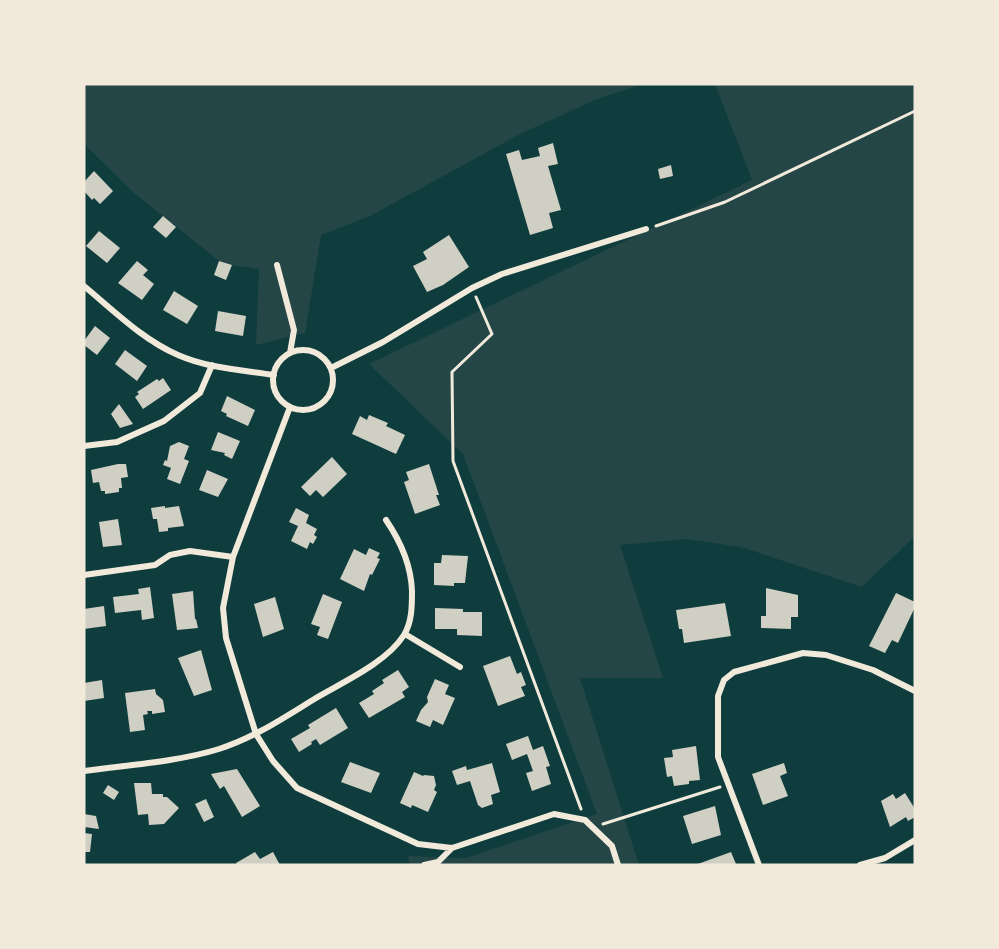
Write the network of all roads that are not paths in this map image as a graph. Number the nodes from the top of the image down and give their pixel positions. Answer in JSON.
{"nodes":[{"id":1,"x":646,"y":229,"type":"road end"},
{"id":2,"x":277,"y":265,"type":"dead end"},
{"id":3,"x":84,"y":286,"type":"edge"},
{"id":4,"x":290,"y":353,"type":"junction"},
{"id":5,"x":212,"y":365,"type":"junction"},
{"id":6,"x":331,"y":368,"type":"junction"},
{"id":7,"x":274,"y":375,"type":"junction"},
{"id":8,"x":290,"y":407,"type":"junction"},
{"id":9,"x":84,"y":446,"type":"edge"},
{"id":10,"x":386,"y":520,"type":"dead end"},
{"id":11,"x":233,"y":557,"type":"junction"},
{"id":12,"x":84,"y":575,"type":"edge"},
{"id":13,"x":405,"y":634,"type":"junction"},
{"id":14,"x":460,"y":667,"type":"dead end"},
{"id":15,"x":915,"y":691,"type":"edge"},
{"id":16,"x":256,"y":734,"type":"junction"},
{"id":17,"x":84,"y":771,"type":"edge"},
{"id":18,"x":915,"y":840,"type":"edge"},
{"id":19,"x":452,"y":848,"type":"junction"},
{"id":20,"x":424,"y":865,"type":"edge"},
{"id":21,"x":618,"y":865,"type":"edge"},
{"id":22,"x":759,"y":865,"type":"edge"},
{"id":23,"x":861,"y":865,"type":"edge"}],
"edges":[{"from":1,"to":6,"type":"street"},
{"from":2,"to":4,"type":"street"},
{"from":3,"to":5,"type":"street"},
{"from":4,"to":6,"type":"street"},
{"from":4,"to":7,"type":"street"},
{"from":5,"to":7,"type":"street"},
{"from":5,"to":9,"type":"street"},
{"from":6,"to":8,"type":"street"},
{"from":7,"to":8,"type":"street"},
{"from":8,"to":11,"type":"street"},
{"from":10,"to":13,"type":"street"},
{"from":11,"to":12,"type":"street"},
{"from":11,"to":16,"type":"street"},
{"from":13,"to":14,"type":"street"},
{"from":13,"to":16,"type":"street"},
{"from":15,"to":22,"type":"street"},
{"from":16,"to":17,"type":"street"},
{"from":16,"to":19,"type":"street"},
{"from":18,"to":23,"type":"street"},
{"from":19,"to":20,"type":"street"},
{"from":19,"to":21,"type":"street"}]}
